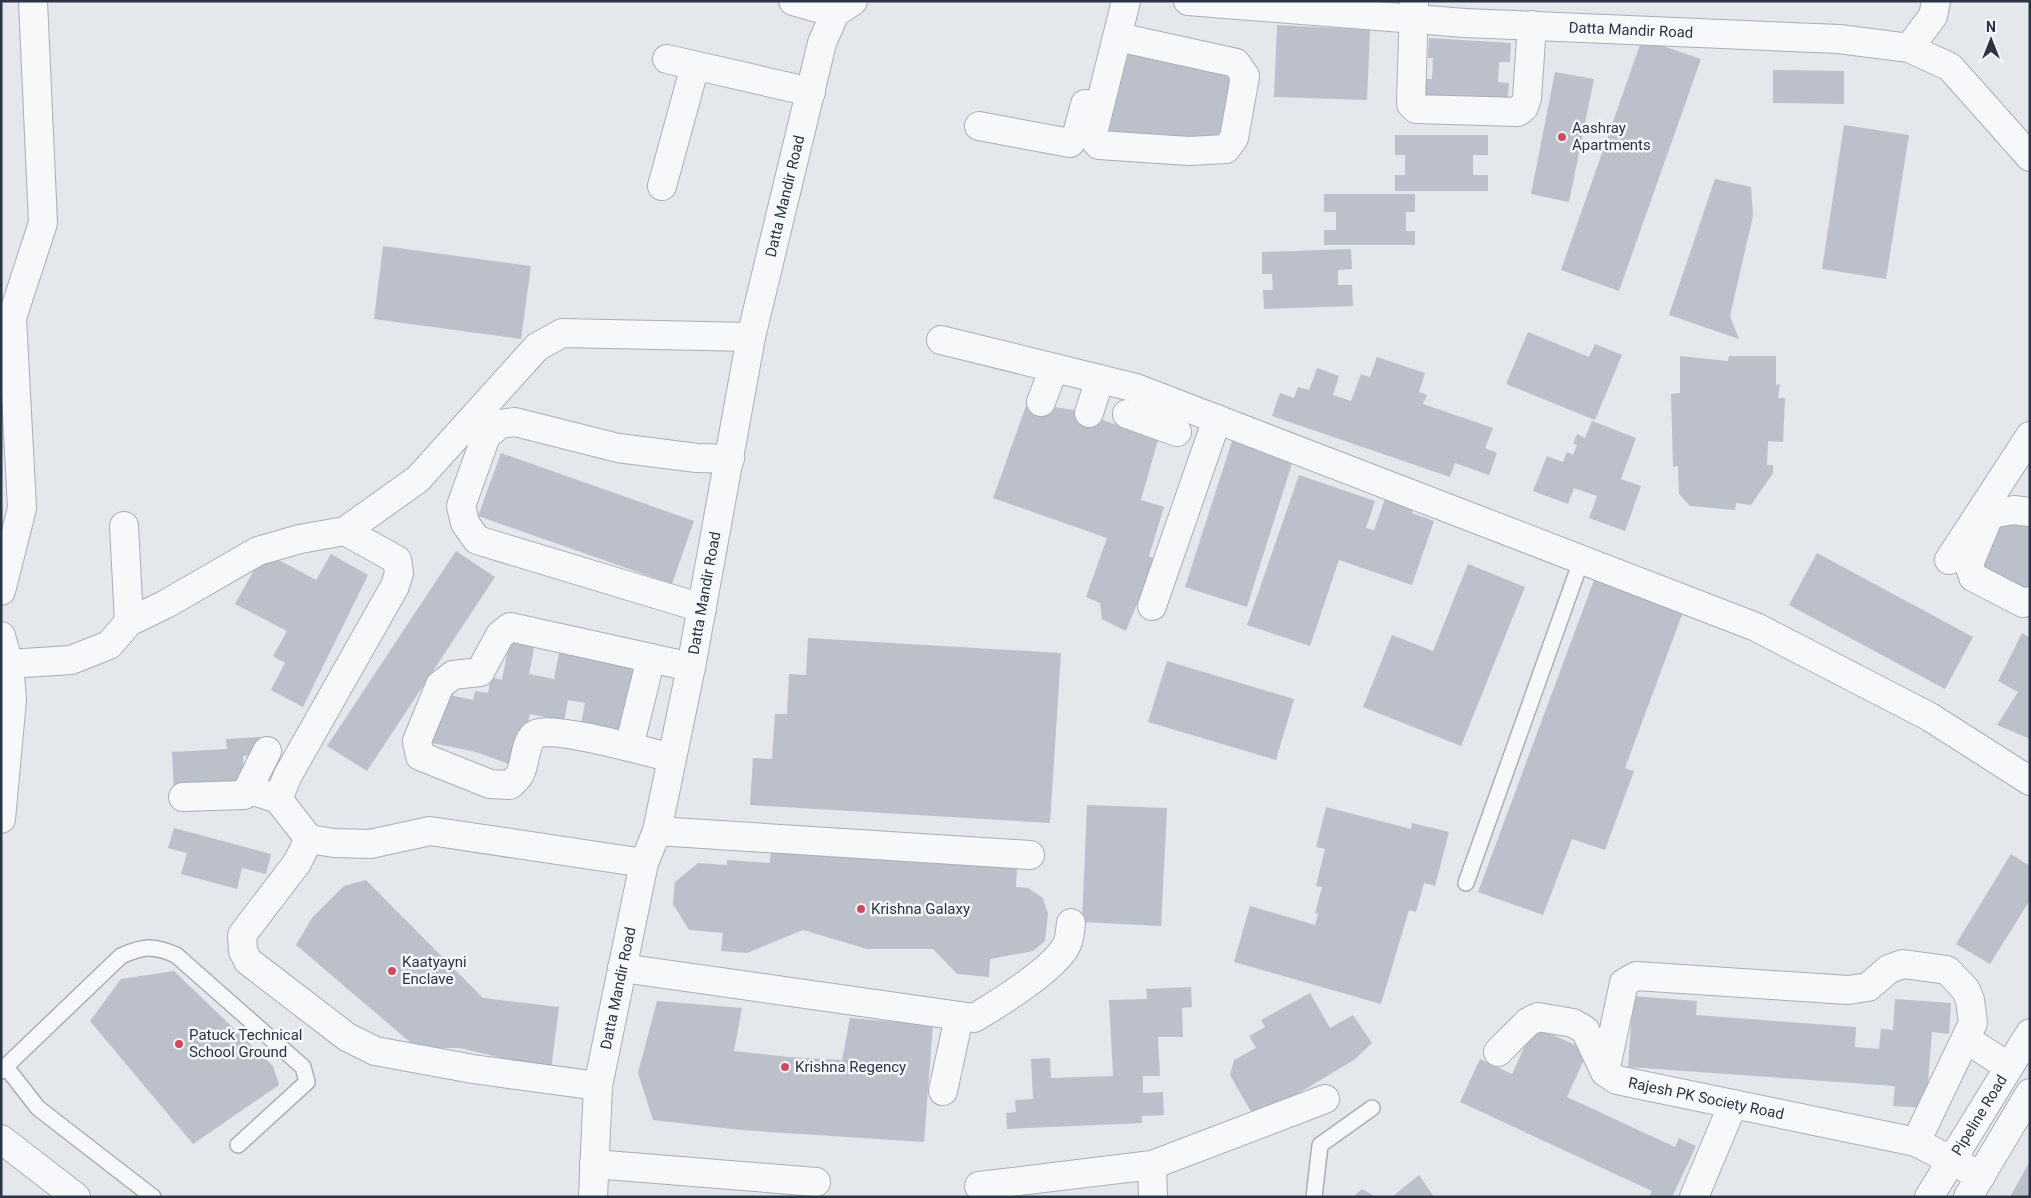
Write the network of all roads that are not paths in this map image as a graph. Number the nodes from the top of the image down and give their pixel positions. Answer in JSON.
{"nodes":[{"id":1,"x":33,"y":1,"type":"edge"},
{"id":2,"x":793,"y":1,"type":"edge"},
{"id":3,"x":1112,"y":1,"type":"edge"},
{"id":4,"x":1126,"y":1,"type":"edge"},
{"id":5,"x":1188,"y":1,"type":"edge"},
{"id":6,"x":1936,"y":1,"type":"edge"},
{"id":7,"x":1303,"y":6,"type":"edge"},
{"id":8,"x":844,"y":7,"type":"edge"},
{"id":9,"x":1414,"y":10,"type":"edge"},
{"id":10,"x":1466,"y":12,"type":"edge"},
{"id":11,"x":1532,"y":25,"type":"junction"},
{"id":12,"x":1118,"y":36,"type":"junction"},
{"id":13,"x":1909,"y":48,"type":"junction"},
{"id":14,"x":667,"y":59,"type":"dead end"},
{"id":15,"x":695,"y":66,"type":"junction"},
{"id":16,"x":811,"y":92,"type":"junction"},
{"id":17,"x":979,"y":126,"type":"dead end"},
{"id":18,"x":2030,"y":157,"type":"edge"},
{"id":19,"x":662,"y":186,"type":"dead end"},
{"id":20,"x":751,"y":337,"type":"junction"},
{"id":21,"x":941,"y":340,"type":"dead end"},
{"id":22,"x":1054,"y":368,"type":"junction"},
{"id":23,"x":1100,"y":379,"type":"junction"},
{"id":24,"x":1136,"y":388,"type":"junction"},
{"id":25,"x":1041,"y":402,"type":"dead end"},
{"id":26,"x":1188,"y":407,"type":"junction"},
{"id":27,"x":1089,"y":413,"type":"dead end"},
{"id":28,"x":1217,"y":419,"type":"junction"},
{"id":29,"x":2030,"y":436,"type":"edge"},
{"id":30,"x":730,"y":459,"type":"junction"},
{"id":31,"x":2030,"y":512,"type":"edge"},
{"id":32,"x":124,"y":526,"type":"dead end"},
{"id":33,"x":345,"y":531,"type":"junction"},
{"id":34,"x":1949,"y":560,"type":"dead end"},
{"id":35,"x":1581,"y":561,"type":"junction"},
{"id":36,"x":1,"y":591,"type":"edge"},
{"id":37,"x":2030,"y":602,"type":"edge"},
{"id":38,"x":1152,"y":606,"type":"dead end"},
{"id":39,"x":702,"y":608,"type":"junction"},
{"id":40,"x":129,"y":622,"type":"junction"},
{"id":41,"x":1,"y":636,"type":"edge"},
{"id":42,"x":651,"y":658,"type":"junction"},
{"id":43,"x":691,"y":667,"type":"junction"},
{"id":44,"x":7,"y":678,"type":"edge"},
{"id":45,"x":629,"y":747,"type":"junction"},
{"id":46,"x":267,"y":751,"type":"dead end"},
{"id":47,"x":672,"y":758,"type":"junction"},
{"id":48,"x":2030,"y":781,"type":"edge"},
{"id":49,"x":248,"y":789,"type":"junction"},
{"id":50,"x":183,"y":797,"type":"dead end"},
{"id":51,"x":278,"y":799,"type":"junction"},
{"id":52,"x":1,"y":818,"type":"edge"},
{"id":53,"x":657,"y":831,"type":"junction"},
{"id":54,"x":309,"y":839,"type":"junction"},
{"id":55,"x":1030,"y":855,"type":"dead end"},
{"id":56,"x":644,"y":863,"type":"junction"},
{"id":57,"x":1466,"y":883,"type":"dead end"},
{"id":58,"x":1071,"y":923,"type":"dead end"},
{"id":59,"x":622,"y":968,"type":"junction"},
{"id":60,"x":958,"y":1017,"type":"junction"},
{"id":61,"x":2030,"y":1033,"type":"edge"},
{"id":62,"x":1966,"y":1039,"type":"junction"},
{"id":63,"x":1498,"y":1052,"type":"dead end"},
{"id":64,"x":2009,"y":1067,"type":"junction"},
{"id":65,"x":4,"y":1069,"type":"edge"},
{"id":66,"x":1605,"y":1072,"type":"junction"},
{"id":67,"x":598,"y":1086,"type":"junction"},
{"id":68,"x":943,"y":1091,"type":"dead end"},
{"id":69,"x":2030,"y":1093,"type":"edge"},
{"id":70,"x":1325,"y":1099,"type":"dead end"},
{"id":71,"x":1733,"y":1104,"type":"junction"},
{"id":72,"x":1372,"y":1108,"type":"dead end"},
{"id":73,"x":1,"y":1139,"type":"edge"},
{"id":74,"x":1916,"y":1142,"type":"junction"},
{"id":75,"x":238,"y":1145,"type":"dead end"},
{"id":76,"x":1952,"y":1160,"type":"junction"},
{"id":77,"x":594,"y":1164,"type":"junction"},
{"id":78,"x":1152,"y":1165,"type":"junction"},
{"id":79,"x":816,"y":1182,"type":"dead end"},
{"id":80,"x":979,"y":1186,"type":"dead end"},
{"id":81,"x":1974,"y":1186,"type":"edge"},
{"id":82,"x":76,"y":1197,"type":"edge"},
{"id":83,"x":154,"y":1197,"type":"edge"},
{"id":84,"x":593,"y":1197,"type":"edge"},
{"id":85,"x":1153,"y":1197,"type":"edge"},
{"id":86,"x":1314,"y":1197,"type":"edge"},
{"id":87,"x":1694,"y":1197,"type":"edge"},
{"id":88,"x":1929,"y":1197,"type":"edge"}],
"edges":[{"from":1,"to":36,"type":"street"},
{"from":2,"to":8,"type":"street"},
{"from":3,"to":17,"type":"street"},
{"from":4,"to":12,"type":"street"},
{"from":5,"to":7,"type":"street","name":"Datta Mandir Road"},
{"from":6,"to":13,"type":"street"},
{"from":7,"to":9,"type":"street","name":"Datta Mandir Road"},
{"from":8,"to":16,"type":"street","name":"Datta Mandir Road"},
{"from":9,"to":10,"type":"street","name":"Datta Mandir Road"},
{"from":9,"to":11,"type":"street"},
{"from":10,"to":11,"type":"street","name":"Datta Mandir Road"},
{"from":11,"to":13,"type":"street","name":"Datta Mandir Road"},
{"from":12,"to":12,"type":"street"},
{"from":13,"to":18,"type":"street","name":"Datta Mandir Road"},
{"from":14,"to":15,"type":"street"},
{"from":15,"to":16,"type":"street"},
{"from":15,"to":19,"type":"street"},
{"from":16,"to":20,"type":"street","name":"Datta Mandir Road"},
{"from":20,"to":30,"type":"street","name":"Datta Mandir Road"},
{"from":20,"to":33,"type":"street"},
{"from":21,"to":22,"type":"street"},
{"from":22,"to":23,"type":"street"},
{"from":22,"to":25,"type":"street"},
{"from":23,"to":24,"type":"street"},
{"from":23,"to":27,"type":"street"},
{"from":24,"to":26,"type":"street"},
{"from":24,"to":26,"type":"street"},
{"from":26,"to":28,"type":"street"},
{"from":28,"to":35,"type":"street"},
{"from":28,"to":38,"type":"street"},
{"from":29,"to":34,"type":"street"},
{"from":30,"to":39,"type":"street","name":"Datta Mandir Road"},
{"from":30,"to":39,"type":"street"},
{"from":31,"to":37,"type":"street"},
{"from":32,"to":40,"type":"street"},
{"from":33,"to":40,"type":"street"},
{"from":33,"to":51,"type":"street"},
{"from":35,"to":48,"type":"street"},
{"from":35,"to":57,"type":"lane"},
{"from":39,"to":43,"type":"street","name":"Datta Mandir Road"},
{"from":40,"to":44,"type":"street"},
{"from":41,"to":44,"type":"street"},
{"from":42,"to":43,"type":"street"},
{"from":42,"to":45,"type":"street"},
{"from":42,"to":45,"type":"street"},
{"from":43,"to":47,"type":"street","name":"Datta Mandir Road"},
{"from":44,"to":52,"type":"street"},
{"from":45,"to":47,"type":"street"},
{"from":46,"to":49,"type":"street"},
{"from":47,"to":53,"type":"street","name":"Datta Mandir Road"},
{"from":49,"to":50,"type":"street"},
{"from":49,"to":51,"type":"street"},
{"from":51,"to":54,"type":"street"},
{"from":53,"to":55,"type":"street"},
{"from":53,"to":56,"type":"street","name":"Datta Mandir Road"},
{"from":54,"to":56,"type":"street"},
{"from":54,"to":67,"type":"street"},
{"from":56,"to":59,"type":"street","name":"Datta Mandir Road"},
{"from":58,"to":60,"type":"street"},
{"from":59,"to":60,"type":"street"},
{"from":59,"to":67,"type":"street","name":"Datta Mandir Road"},
{"from":60,"to":68,"type":"street"},
{"from":61,"to":64,"type":"street","name":"Pipeline Road"},
{"from":62,"to":64,"type":"street"},
{"from":62,"to":66,"type":"street"},
{"from":62,"to":74,"type":"street"},
{"from":63,"to":66,"type":"street"},
{"from":64,"to":76,"type":"street","name":"Pipeline Road"},
{"from":65,"to":75,"type":"lane"},
{"from":65,"to":83,"type":"lane"},
{"from":66,"to":71,"type":"street","name":"Rajesh PK Society Road"},
{"from":67,"to":77,"type":"street","name":"Datta Mandir Road"},
{"from":69,"to":81,"type":"street","name":"Pipeline Road"},
{"from":70,"to":78,"type":"street"},
{"from":71,"to":74,"type":"street","name":"Rajesh PK Society Road"},
{"from":71,"to":87,"type":"street"},
{"from":72,"to":86,"type":"lane"},
{"from":73,"to":82,"type":"street"},
{"from":74,"to":76,"type":"street","name":"Rajesh PK Society Road"},
{"from":76,"to":81,"type":"street","name":"Rajesh PK Society Road"},
{"from":76,"to":88,"type":"street","name":"Pipeline Road"},
{"from":77,"to":79,"type":"street"},
{"from":77,"to":84,"type":"street","name":"Datta Mandir Road"},
{"from":78,"to":80,"type":"street"},
{"from":78,"to":85,"type":"street"}]}
